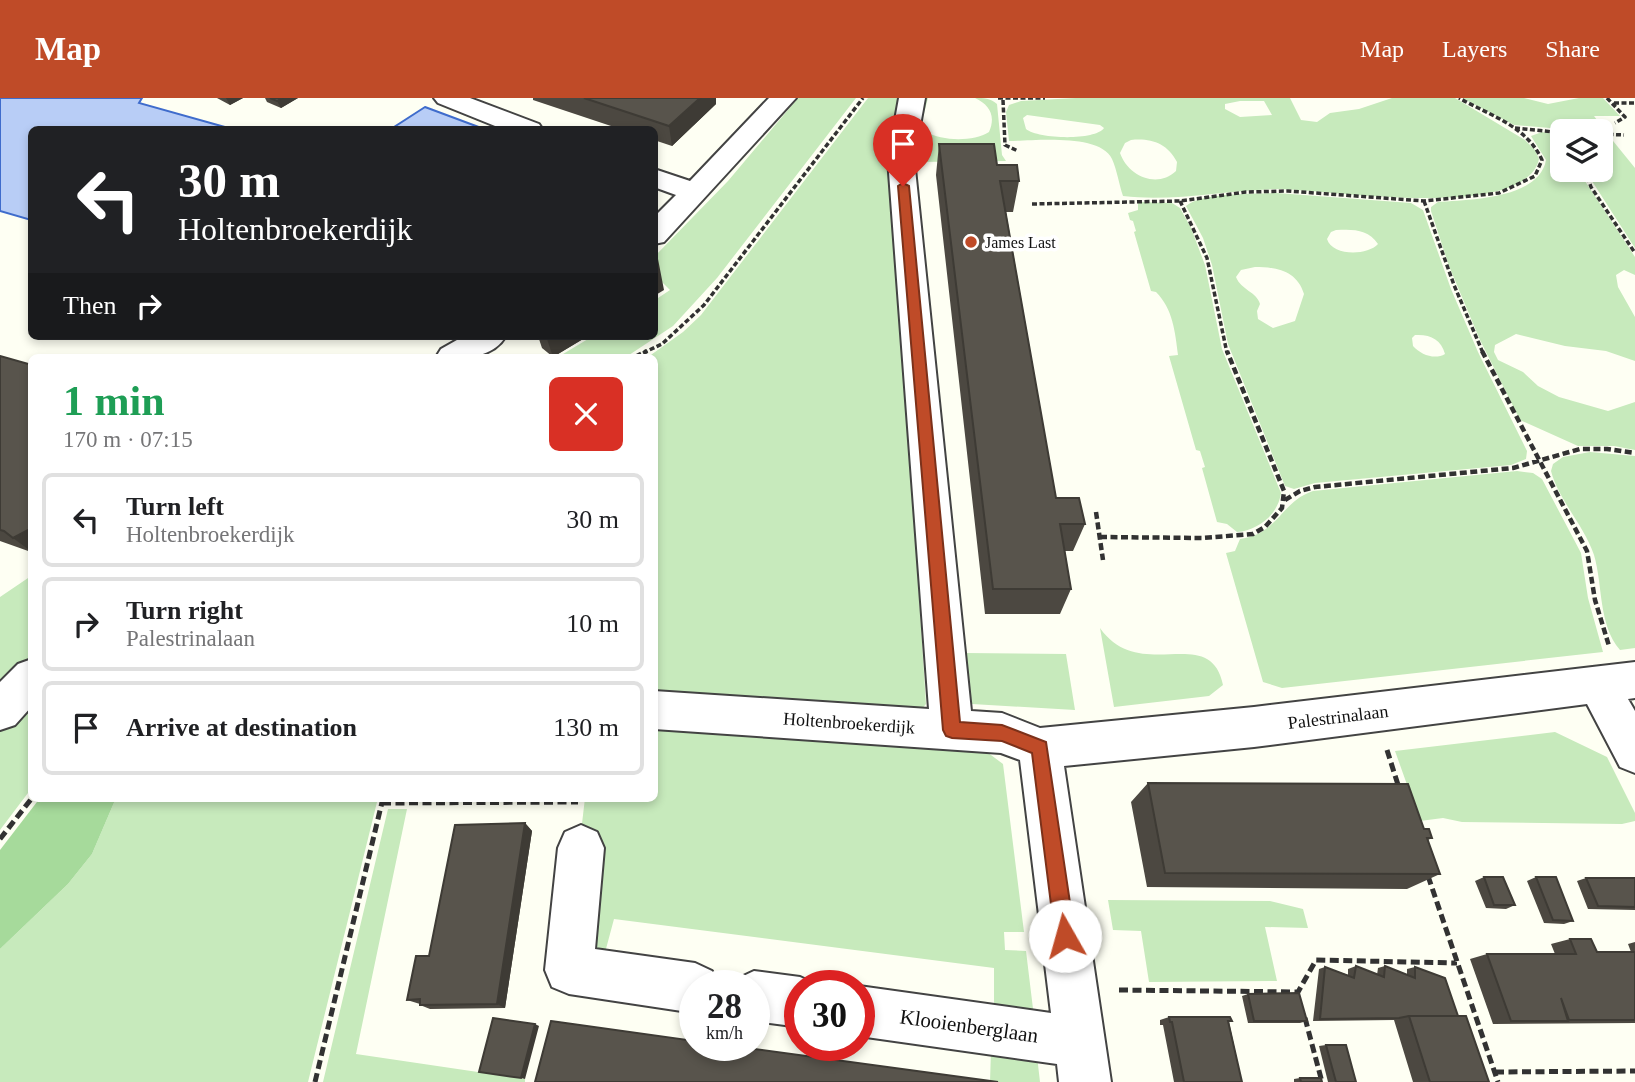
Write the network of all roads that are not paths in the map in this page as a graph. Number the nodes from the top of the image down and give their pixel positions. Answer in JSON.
{"nodes":[{"id":1,"x":447,"y":98,"type":"edge"},
{"id":2,"x":783,"y":98,"type":"edge"},
{"id":3,"x":912,"y":98,"type":"edge"},
{"id":4,"x":520,"y":126,"type":"edge"},
{"id":5,"x":658,"y":178,"type":"edge"},
{"id":6,"x":695,"y":192,"type":"junction"},
{"id":7,"x":658,"y":231,"type":"edge"},
{"id":8,"x":483,"y":340,"type":"edge"},
{"id":9,"x":457,"y":354,"type":"edge"},
{"id":10,"x":28,"y":681,"type":"edge"},
{"id":11,"x":1620,"y":681,"type":"edge"},
{"id":12,"x":658,"y":710,"type":"edge"},
{"id":13,"x":0,"y":711,"type":"edge"},
{"id":14,"x":952,"y":730,"type":"junction"},
{"id":15,"x":1040,"y":748,"type":"junction"},
{"id":16,"x":1635,"y":753,"type":"edge"},
{"id":17,"x":581,"y":848,"type":"dead end"},
{"id":18,"x":679,"y":986,"type":"edge"},
{"id":19,"x":875,"y":1015,"type":"edge"},
{"id":20,"x":1082,"y":1062,"type":"edge"}],
"edges":[{"from":1,"to":4,"type":"street"},
{"from":2,"to":6,"type":"street"},
{"from":3,"to":14,"type":"street"},
{"from":5,"to":6,"type":"street"},
{"from":6,"to":7,"type":"street"},
{"from":8,"to":9,"type":"street"},
{"from":10,"to":13,"type":"street"},
{"from":11,"to":15,"type":"street","name":"Palestrinalaan"},
{"from":11,"to":16,"type":"street"},
{"from":12,"to":14,"type":"street","name":"Holtenbroekerdijk"},
{"from":14,"to":15,"type":"street","name":"Holtenbroekerdijk"},
{"from":15,"to":20,"type":"street","name":"Klooienberglaan"},
{"from":17,"to":18,"type":"street"},
{"from":19,"to":20,"type":"street","name":"Klooienberglaan"}]}
